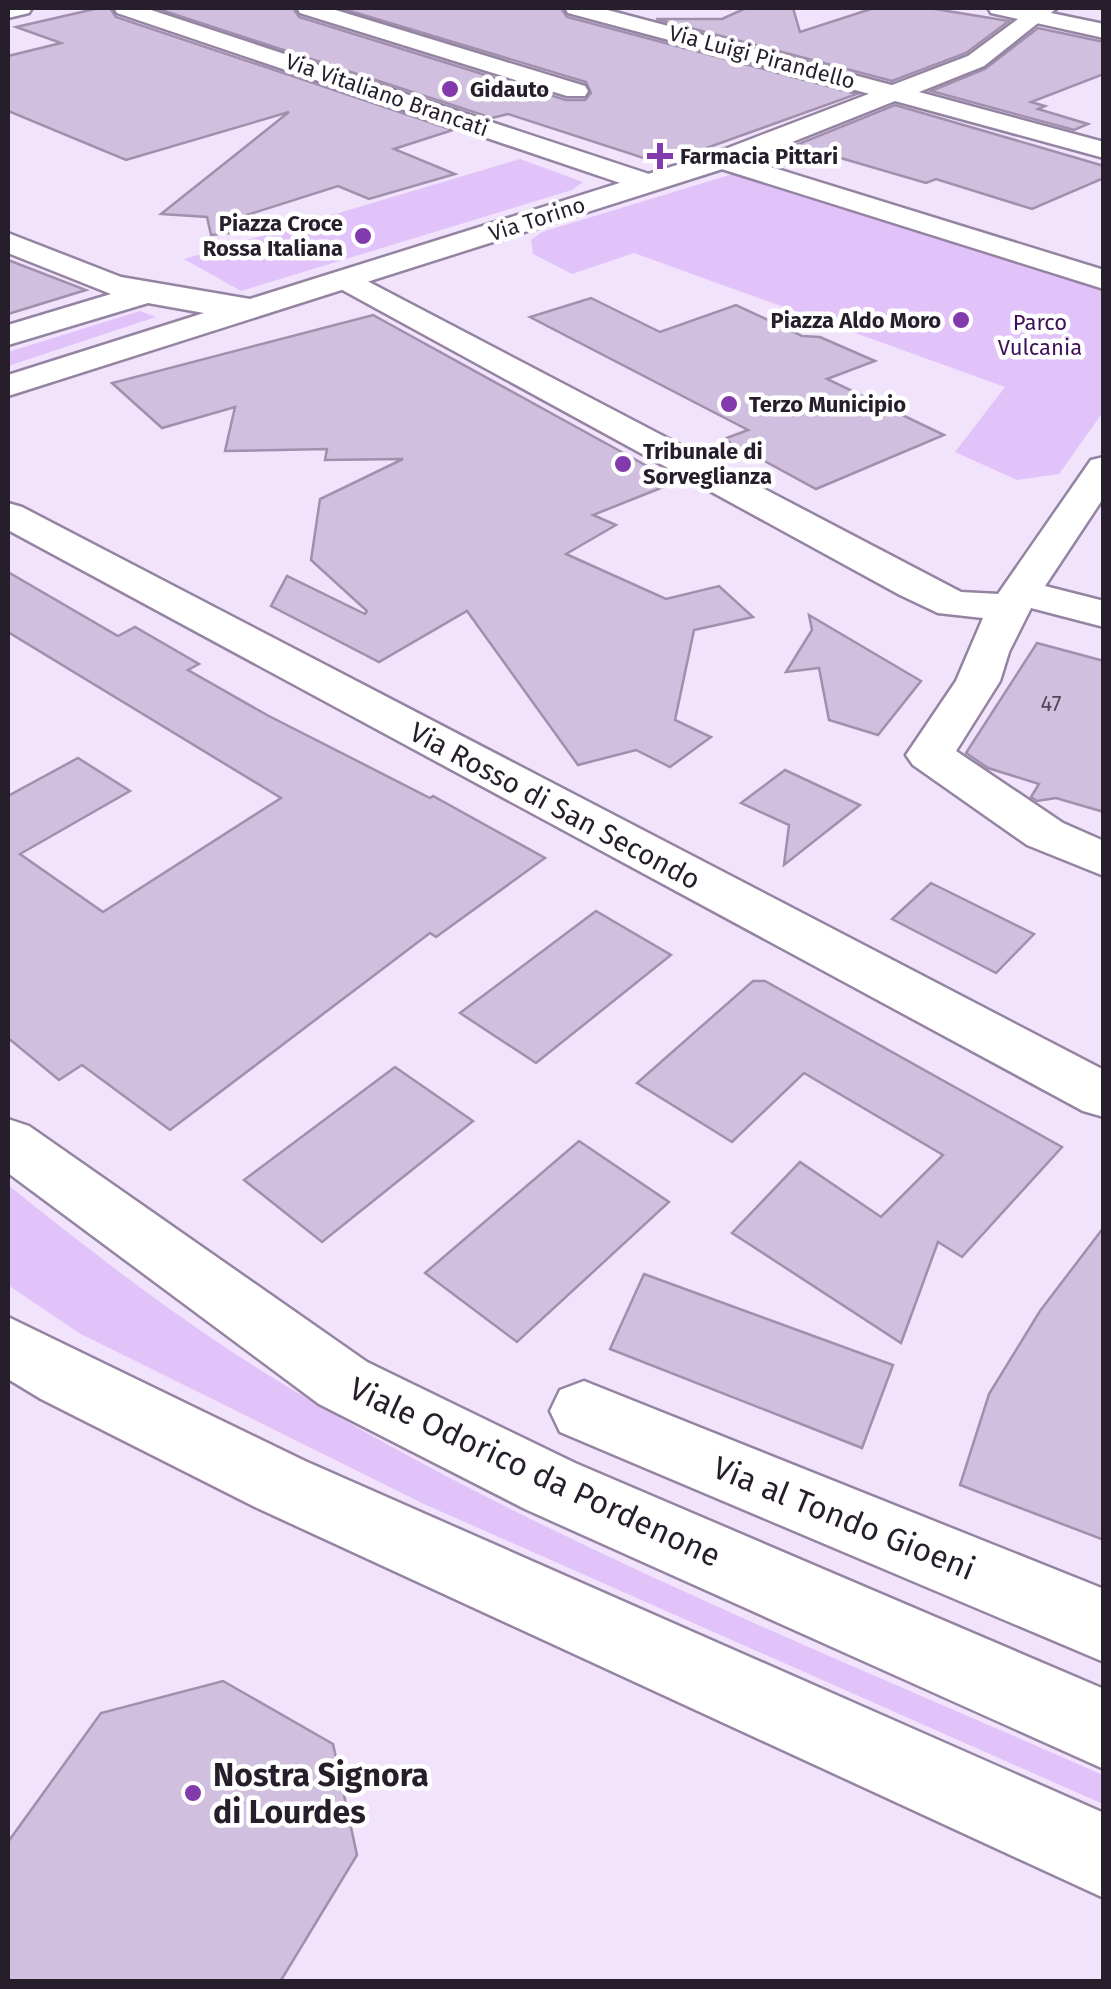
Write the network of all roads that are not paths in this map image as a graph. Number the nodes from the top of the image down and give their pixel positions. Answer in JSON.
{"nodes":[{"id":1,"x":21,"y":8,"type":"edge"},
{"id":2,"x":125,"y":8,"type":"edge"},
{"id":3,"x":576,"y":8,"type":"edge"},
{"id":4,"x":999,"y":8,"type":"edge"},
{"id":5,"x":8,"y":11,"type":"edge"},
{"id":6,"x":1040,"y":12,"type":"edge"},
{"id":7,"x":307,"y":14,"type":"edge"},
{"id":8,"x":255,"y":30,"type":"dead end"},
{"id":9,"x":1104,"y":31,"type":"edge"},
{"id":10,"x":220,"y":40,"type":"junction"},
{"id":11,"x":440,"y":49,"type":"junction"},
{"id":12,"x":336,"y":78,"type":"junction"},
{"id":13,"x":576,"y":91,"type":"dead end"},
{"id":14,"x":890,"y":92,"type":"junction"},
{"id":15,"x":762,"y":145,"type":"junction"},
{"id":16,"x":1104,"y":150,"type":"edge"},
{"id":17,"x":722,"y":160,"type":"junction"},
{"id":18,"x":648,"y":183,"type":"junction"},
{"id":19,"x":952,"y":202,"type":"dead end"},
{"id":20,"x":8,"y":242,"type":"edge"},
{"id":21,"x":348,"y":280,"type":"junction"},
{"id":22,"x":1104,"y":280,"type":"edge"},
{"id":23,"x":147,"y":293,"type":"junction"},
{"id":24,"x":286,"y":299,"type":"junction"},
{"id":25,"x":8,"y":335,"type":"edge"},
{"id":26,"x":155,"y":340,"type":"junction"},
{"id":27,"x":8,"y":386,"type":"edge"},
{"id":28,"x":1104,"y":468,"type":"edge"},
{"id":29,"x":8,"y":515,"type":"edge"},
{"id":30,"x":1015,"y":599,"type":"junction"},
{"id":31,"x":1104,"y":614,"type":"edge"},
{"id":32,"x":1104,"y":860,"type":"edge"},
{"id":33,"x":1104,"y":1096,"type":"edge"},
{"id":34,"x":8,"y":1142,"type":"edge"},
{"id":35,"x":8,"y":1333,"type":"edge"},
{"id":36,"x":36,"y":1362,"type":"edge"},
{"id":37,"x":584,"y":1411,"type":"dead end"},
{"id":38,"x":1104,"y":1626,"type":"edge"},
{"id":39,"x":1104,"y":1729,"type":"edge"},
{"id":40,"x":1104,"y":1856,"type":"edge"}],
"edges":[{"from":1,"to":5,"type":"street"},
{"from":2,"to":10,"type":"street","name":"Via Vitaliano Brancati"},
{"from":3,"to":14,"type":"street","name":"Via Luigi Pirandello"},
{"from":4,"to":6,"type":"street"},
{"from":6,"to":9,"type":"street"},
{"from":6,"to":14,"type":"street","name":"Via Torino"},
{"from":7,"to":11,"type":"street"},
{"from":8,"to":10,"type":"street"},
{"from":10,"to":12,"type":"street","name":"Via Vitaliano Brancati"},
{"from":11,"to":12,"type":"street"},
{"from":11,"to":13,"type":"street"},
{"from":12,"to":18,"type":"street","name":"Via Vitaliano Brancati"},
{"from":14,"to":15,"type":"street","name":"Via Torino"},
{"from":14,"to":16,"type":"street","name":"Via Luigi Pirandello"},
{"from":15,"to":17,"type":"street","name":"Via Torino"},
{"from":15,"to":19,"type":"street"},
{"from":17,"to":18,"type":"street","name":"Via Torino"},
{"from":17,"to":22,"type":"street"},
{"from":18,"to":21,"type":"street","name":"Via Torino"},
{"from":20,"to":23,"type":"street"},
{"from":21,"to":24,"type":"street","name":"Via Torino"},
{"from":21,"to":30,"type":"street"},
{"from":23,"to":24,"type":"street"},
{"from":23,"to":25,"type":"street"},
{"from":23,"to":26,"type":"street"},
{"from":24,"to":26,"type":"street","name":"Via Torino"},
{"from":26,"to":27,"type":"street","name":"Via Torino"},
{"from":28,"to":30,"type":"street"},
{"from":29,"to":33,"type":"street","name":"Via Rosso di San Secondo"},
{"from":30,"to":31,"type":"street"},
{"from":30,"to":32,"type":"street"},
{"from":34,"to":39,"type":"street","name":"Viale Odorico da Pordenone"},
{"from":35,"to":36,"type":"street"},
{"from":36,"to":40,"type":"street"},
{"from":37,"to":38,"type":"street","name":"Via al Tondo Gioeni"}]}
